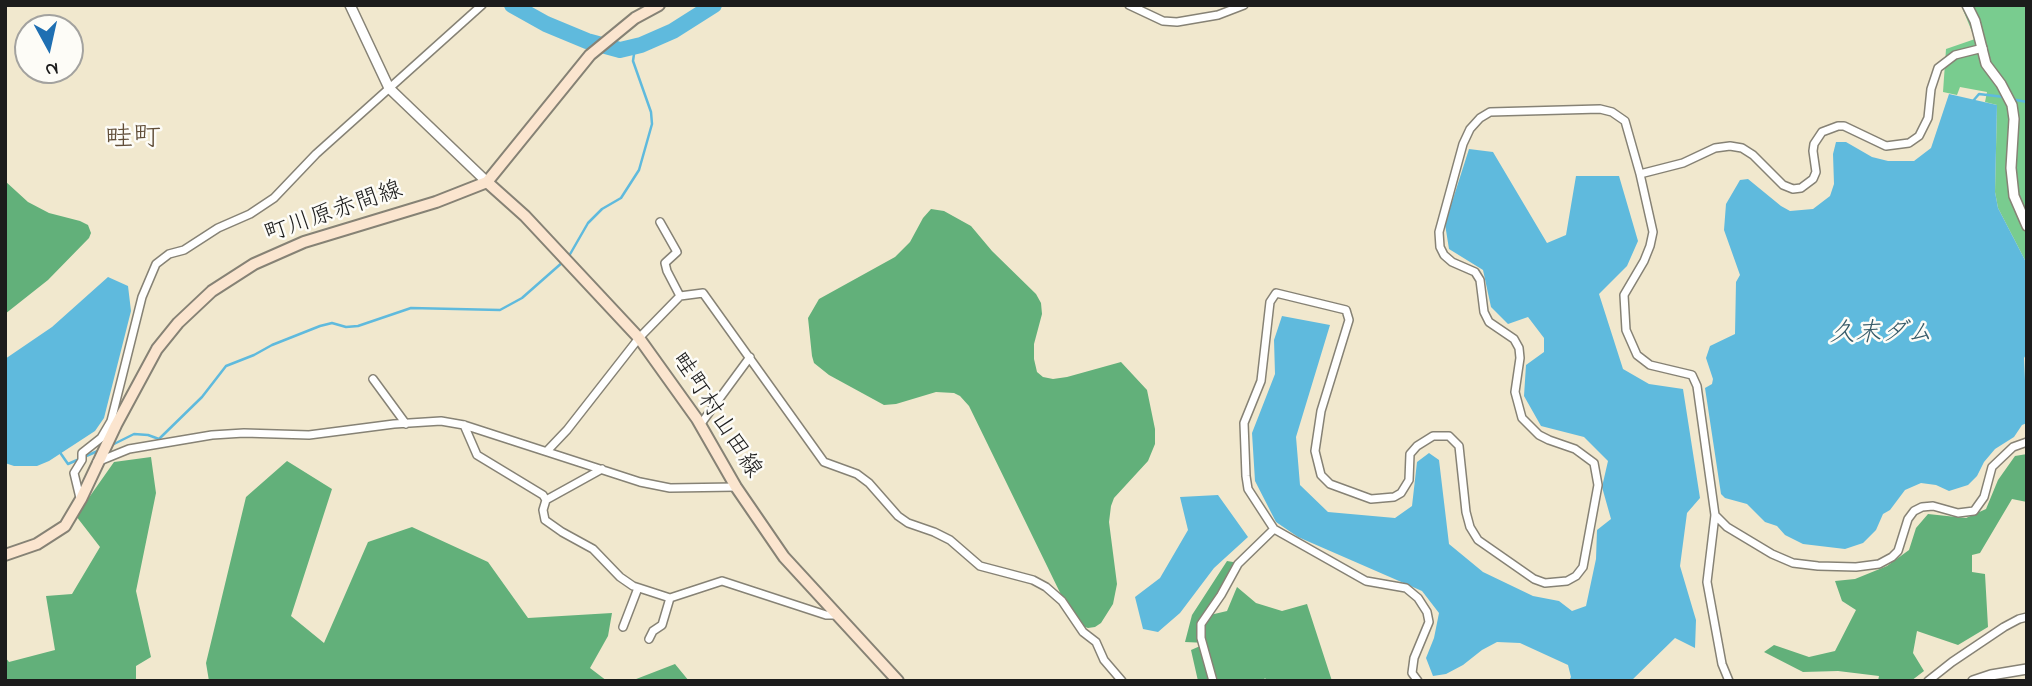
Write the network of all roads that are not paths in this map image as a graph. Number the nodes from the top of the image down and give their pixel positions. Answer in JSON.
{"nodes":[{"id":1,"x":350,"y":5,"type":"edge"},
{"id":2,"x":482,"y":5,"type":"edge"},
{"id":3,"x":659,"y":5,"type":"edge"},
{"id":4,"x":1129,"y":5,"type":"edge"},
{"id":5,"x":1244,"y":5,"type":"edge"},
{"id":6,"x":1967,"y":5,"type":"edge"},
{"id":7,"x":1983,"y":48,"type":"junction"},
{"id":8,"x":389,"y":88,"type":"junction"},
{"id":9,"x":1640,"y":174,"type":"junction"},
{"id":10,"x":487,"y":182,"type":"junction"},
{"id":11,"x":660,"y":222,"type":"dead end"},
{"id":12,"x":2027,"y":226,"type":"edge"},
{"id":13,"x":680,"y":296,"type":"junction"},
{"id":14,"x":639,"y":338,"type":"junction"},
{"id":15,"x":750,"y":357,"type":"junction"},
{"id":16,"x":373,"y":379,"type":"dead end"},
{"id":17,"x":406,"y":424,"type":"junction"},
{"id":18,"x":464,"y":425,"type":"junction"},
{"id":19,"x":700,"y":425,"type":"junction"},
{"id":20,"x":2027,"y":442,"type":"edge"},
{"id":21,"x":547,"y":451,"type":"junction"},
{"id":22,"x":97,"y":463,"type":"junction"},
{"id":23,"x":602,"y":469,"type":"junction"},
{"id":24,"x":736,"y":487,"type":"junction"},
{"id":25,"x":81,"y":499,"type":"junction"},
{"id":26,"x":546,"y":500,"type":"junction"},
{"id":27,"x":1715,"y":515,"type":"junction"},
{"id":28,"x":1274,"y":529,"type":"junction"},
{"id":29,"x":5,"y":555,"type":"edge"},
{"id":30,"x":638,"y":588,"type":"junction"},
{"id":31,"x":670,"y":598,"type":"junction"},
{"id":32,"x":835,"y":615,"type":"junction"},
{"id":33,"x":2027,"y":617,"type":"edge"},
{"id":34,"x":623,"y":627,"type":"dead end"},
{"id":35,"x":649,"y":639,"type":"dead end"},
{"id":36,"x":2027,"y":669,"type":"edge"},
{"id":37,"x":898,"y":681,"type":"edge"},
{"id":38,"x":1122,"y":681,"type":"edge"},
{"id":39,"x":1213,"y":681,"type":"edge"},
{"id":40,"x":1418,"y":681,"type":"edge"},
{"id":41,"x":1729,"y":681,"type":"edge"},
{"id":42,"x":1928,"y":681,"type":"edge"},
{"id":43,"x":1973,"y":681,"type":"edge"}],
"edges":[{"from":1,"to":8,"type":"street"},
{"from":2,"to":8,"type":"street"},
{"from":3,"to":10,"type":"main road","name":"町川原赤間線"},
{"from":4,"to":5,"type":"street"},
{"from":6,"to":7,"type":"street"},
{"from":7,"to":9,"type":"street"},
{"from":7,"to":12,"type":"street"},
{"from":8,"to":10,"type":"street"},
{"from":8,"to":25,"type":"street"},
{"from":9,"to":27,"type":"street"},
{"from":9,"to":28,"type":"street"},
{"from":10,"to":14,"type":"main road","name":"畦町村山田線"},
{"from":10,"to":22,"type":"main road","name":"町川原赤間線"},
{"from":11,"to":13,"type":"street"},
{"from":13,"to":14,"type":"street"},
{"from":13,"to":15,"type":"street"},
{"from":14,"to":19,"type":"main road","name":"畦町村山田線"},
{"from":14,"to":21,"type":"street"},
{"from":15,"to":19,"type":"street"},
{"from":15,"to":38,"type":"street"},
{"from":16,"to":17,"type":"street"},
{"from":17,"to":18,"type":"street"},
{"from":17,"to":22,"type":"street"},
{"from":18,"to":21,"type":"street"},
{"from":18,"to":26,"type":"street"},
{"from":19,"to":24,"type":"main road","name":"畦町村山田線"},
{"from":20,"to":27,"type":"street"},
{"from":21,"to":23,"type":"street"},
{"from":22,"to":25,"type":"main road","name":"町川原赤間線"},
{"from":23,"to":24,"type":"street"},
{"from":23,"to":26,"type":"street"},
{"from":24,"to":32,"type":"main road","name":"畦町村山田線"},
{"from":25,"to":29,"type":"main road","name":"町川原赤間線"},
{"from":26,"to":30,"type":"street"},
{"from":27,"to":41,"type":"street"},
{"from":28,"to":39,"type":"street"},
{"from":28,"to":40,"type":"street"},
{"from":30,"to":31,"type":"street"},
{"from":30,"to":34,"type":"street"},
{"from":31,"to":32,"type":"street"},
{"from":31,"to":35,"type":"street"},
{"from":32,"to":37,"type":"main road","name":"畦町村山田線"},
{"from":33,"to":42,"type":"street"},
{"from":36,"to":43,"type":"street"}]}
